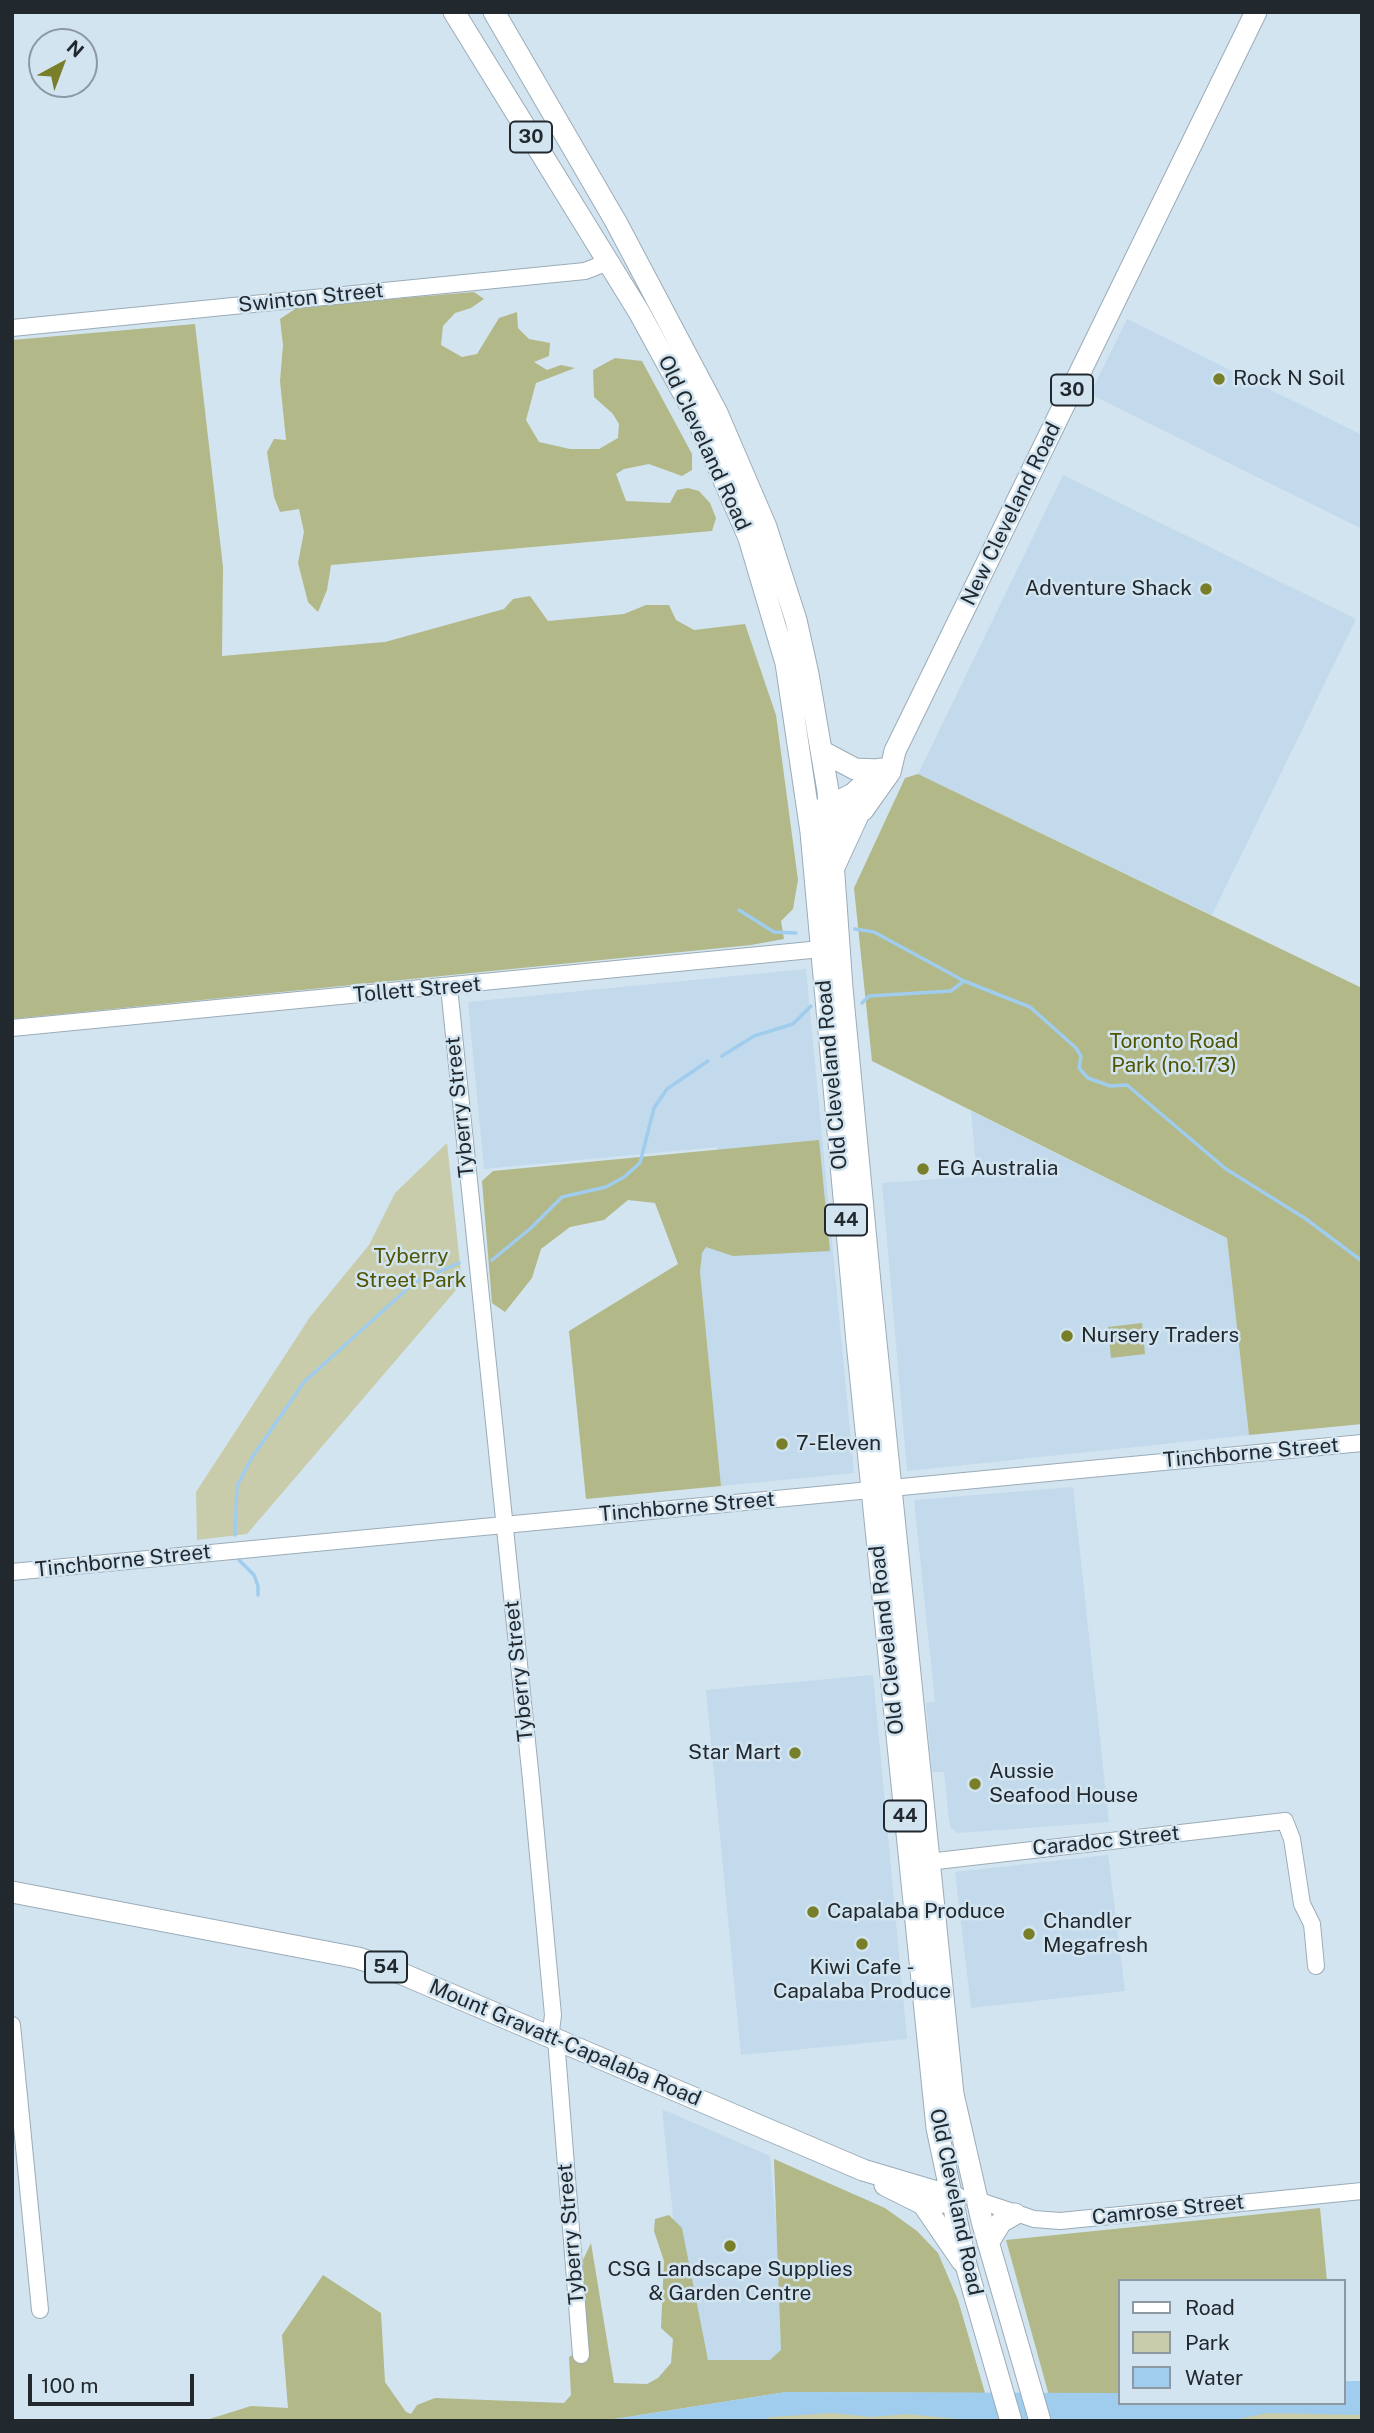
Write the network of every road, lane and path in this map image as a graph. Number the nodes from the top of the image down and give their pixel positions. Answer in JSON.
{"nodes":[{"id":1,"x":453,"y":12,"type":"edge"},
{"id":2,"x":494,"y":12,"type":"edge"},
{"id":3,"x":1256,"y":12,"type":"edge"},
{"id":4,"x":608,"y":262,"type":"junction"},
{"id":5,"x":12,"y":328,"type":"edge"},
{"id":6,"x":895,"y":751,"type":"junction"},
{"id":7,"x":823,"y":752,"type":"junction"},
{"id":8,"x":879,"y":770,"type":"junction"},
{"id":9,"x":859,"y":813,"type":"junction"},
{"id":10,"x":819,"y":816,"type":"junction"},
{"id":11,"x":834,"y":867,"type":"junction"},
{"id":12,"x":821,"y":949,"type":"junction"},
{"id":13,"x":449,"y":987,"type":"junction"},
{"id":14,"x":12,"y":1028,"type":"edge"},
{"id":15,"x":1362,"y":1443,"type":"edge"},
{"id":16,"x":881,"y":1490,"type":"junction"},
{"id":17,"x":503,"y":1524,"type":"junction"},
{"id":18,"x":12,"y":1572,"type":"edge"},
{"id":19,"x":928,"y":1862,"type":"junction"},
{"id":20,"x":12,"y":1892,"type":"edge"},
{"id":21,"x":1316,"y":1966,"type":"dead end"},
{"id":22,"x":12,"y":2025,"type":"edge"},
{"id":23,"x":556,"y":2039,"type":"junction"},
{"id":24,"x":942,"y":2152,"type":"junction"},
{"id":25,"x":863,"y":2170,"type":"junction"},
{"id":26,"x":892,"y":2178,"type":"junction"},
{"id":27,"x":1362,"y":2191,"type":"edge"},
{"id":28,"x":950,"y":2197,"type":"junction"},
{"id":29,"x":977,"y":2200,"type":"junction"},
{"id":30,"x":923,"y":2204,"type":"junction"},
{"id":31,"x":1015,"y":2214,"type":"junction"},
{"id":32,"x":988,"y":2243,"type":"junction"},
{"id":33,"x":966,"y":2265,"type":"junction"},
{"id":34,"x":40,"y":2310,"type":"dead end"},
{"id":35,"x":581,"y":2355,"type":"dead end"},
{"id":36,"x":1011,"y":2421,"type":"edge"},
{"id":37,"x":1040,"y":2421,"type":"edge"}],
"edges":[{"from":1,"to":4,"type":"main road","name":"Old Cleveland Road","number":"30"},
{"from":2,"to":7,"type":"main road","name":"Old Cleveland Road","number":"30"},
{"from":3,"to":6,"type":"main road","name":"New Cleveland Road","number":"30"},
{"from":4,"to":5,"type":"street","name":"Swinton Street"},
{"from":4,"to":10,"type":"main road","name":"Old Cleveland Road","number":"30"},
{"from":6,"to":8,"type":"main road","name":"New Cleveland Road","number":"30"},
{"from":6,"to":9,"type":"main road","name":"New Cleveland Road","number":"30"},
{"from":7,"to":8,"type":"main road"},
{"from":7,"to":10,"type":"main road","name":"Old Cleveland Road"},
{"from":8,"to":10,"type":"main road","name":"New Cleveland Road"},
{"from":9,"to":10,"type":"main road"},
{"from":9,"to":11,"type":"main road","number":"44"},
{"from":10,"to":11,"type":"main road","name":"Old Cleveland Road"},
{"from":10,"to":12,"type":"main road","name":"Old Cleveland Road","number":"44"},
{"from":11,"to":16,"type":"main road","name":"Old Cleveland Road","number":"44"},
{"from":12,"to":13,"type":"street","name":"Tollett Street"},
{"from":12,"to":16,"type":"main road","name":"Old Cleveland Road","number":"44"},
{"from":13,"to":14,"type":"street","name":"Tollett Street"},
{"from":13,"to":17,"type":"street","name":"Tyberry Street"},
{"from":15,"to":16,"type":"street","name":"Tinchborne Street"},
{"from":16,"to":17,"type":"street","name":"Tinchborne Street"},
{"from":16,"to":19,"type":"main road","name":"Old Cleveland Road","number":"44"},
{"from":16,"to":24,"type":"main road","name":"Old Cleveland Road","number":"44"},
{"from":17,"to":18,"type":"street","name":"Tinchborne Street"},
{"from":17,"to":23,"type":"street","name":"Tyberry Street"},
{"from":19,"to":21,"type":"street","name":"Caradoc Street"},
{"from":19,"to":29,"type":"main road","name":"Old Cleveland Road","number":"44"},
{"from":20,"to":23,"type":"main road","name":"Mount Gravatt-Capalaba Road","number":"54"},
{"from":22,"to":34,"type":"street"},
{"from":23,"to":25,"type":"main road","name":"Mount Gravatt-Capalaba Road","number":"54"},
{"from":23,"to":35,"type":"street","name":"Tyberry Street"},
{"from":24,"to":26,"type":"main road"},
{"from":24,"to":28,"type":"main road","name":"Old Cleveland Road","number":"44"},
{"from":25,"to":26,"type":"main road","name":"Mount Gravatt-Capalaba Road","number":"54"},
{"from":25,"to":30,"type":"main road","name":"Mount Gravatt-Capalaba Road","number":"54"},
{"from":26,"to":28,"type":"main road","name":"Mount Gravatt-Capalaba Road","number":"54"},
{"from":27,"to":31,"type":"street","name":"Camrose Street"},
{"from":28,"to":29,"type":"main road","name":"Mount Gravatt-Capalaba Road","number":"54"},
{"from":28,"to":30,"type":"main road","name":"Mount Gravatt-Capalaba Road","number":"54"},
{"from":28,"to":33,"type":"main road","name":"Old Cleveland Road","number":"44"},
{"from":29,"to":31,"type":"street","name":"Camrose Street"},
{"from":29,"to":32,"type":"main road","name":"Old Cleveland Road","number":"44"},
{"from":30,"to":33,"type":"main road","number":"54"},
{"from":31,"to":32,"type":"main road"},
{"from":32,"to":37,"type":"main road","name":"Old Cleveland Road","number":"44"},
{"from":33,"to":36,"type":"main road","name":"Old Cleveland Road","number":"44"}]}
